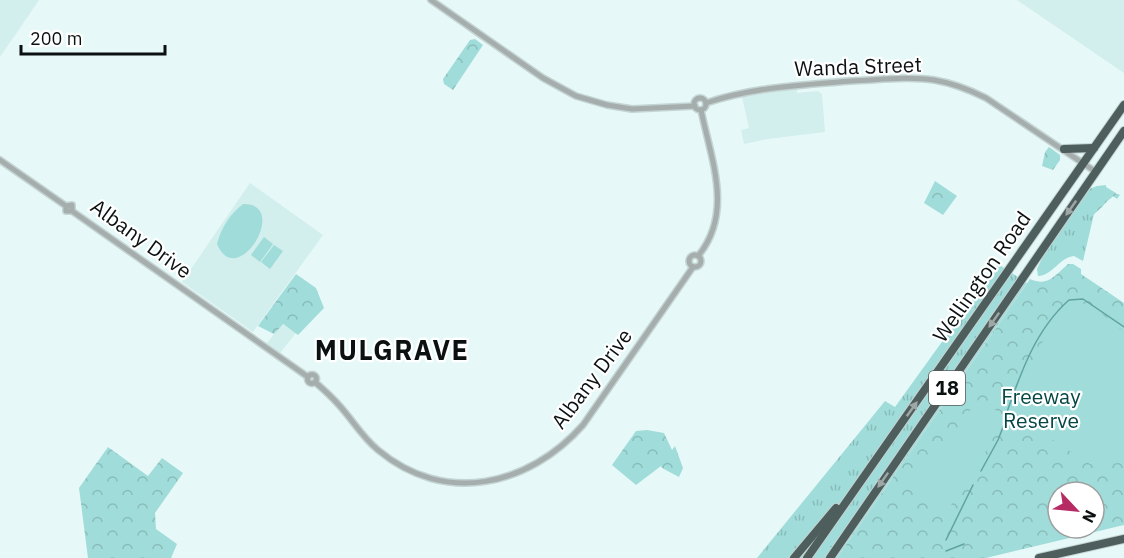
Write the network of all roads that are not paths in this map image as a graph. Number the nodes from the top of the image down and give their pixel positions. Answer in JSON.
{"nodes":[{"id":1,"x":431,"y":0,"type":"edge"},
{"id":2,"x":706,"y":103,"type":"junction"},
{"id":3,"x":1124,"y":105,"type":"edge"},
{"id":4,"x":695,"y":106,"type":"junction"},
{"id":5,"x":701,"y":110,"type":"junction"},
{"id":6,"x":1124,"y":132,"type":"edge"},
{"id":7,"x":1094,"y":148,"type":"junction"},
{"id":8,"x":1064,"y":149,"type":"junction"},
{"id":9,"x":0,"y":160,"type":"edge"},
{"id":10,"x":1084,"y":163,"type":"junction"},
{"id":11,"x":1096,"y":172,"type":"junction"},
{"id":12,"x":1006,"y":275,"type":"junction"},
{"id":13,"x":1019,"y":284,"type":"junction"},
{"id":14,"x":874,"y":462,"type":"junction"},
{"id":15,"x":1124,"y":539,"type":"edge"},
{"id":16,"x":794,"y":558,"type":"edge"},
{"id":17,"x":807,"y":558,"type":"edge"},
{"id":18,"x":830,"y":558,"type":"edge"},
{"id":19,"x":1039,"y":558,"type":"edge"}],
"edges":[{"from":1,"to":4,"type":"street"},
{"from":2,"to":4,"type":"street"},
{"from":2,"to":5,"type":"street"},
{"from":2,"to":8,"type":"street","name":"Wanda Street"},
{"from":3,"to":7,"type":"highway","name":"Wellington Road","number":"18"},
{"from":4,"to":5,"type":"street"},
{"from":5,"to":9,"type":"street","name":"Albany Drive"},
{"from":6,"to":11,"type":"highway","name":"Wellington Road","number":"18"},
{"from":7,"to":8,"type":"highway"},
{"from":7,"to":10,"type":"highway","name":"Wellington Road","number":"18"},
{"from":8,"to":10,"type":"street","name":"Wanda Street"},
{"from":10,"to":11,"type":"street","name":"Wanda Street"},
{"from":10,"to":12,"type":"highway","name":"Wellington Road","number":"18"},
{"from":11,"to":13,"type":"highway","name":"Wellington Road","number":"18","one_way":true},
{"from":12,"to":13,"type":"highway"},
{"from":14,"to":12,"type":"highway","name":"Wellington Road","number":"18","one_way":true},
{"from":13,"to":18,"type":"highway","name":"Wellington Road","number":"18","one_way":true},
{"from":14,"to":16,"type":"highway"},
{"from":14,"to":17,"type":"highway","name":"Wellington Road","number":"18"},
{"from":15,"to":19,"type":"highway"}]}
